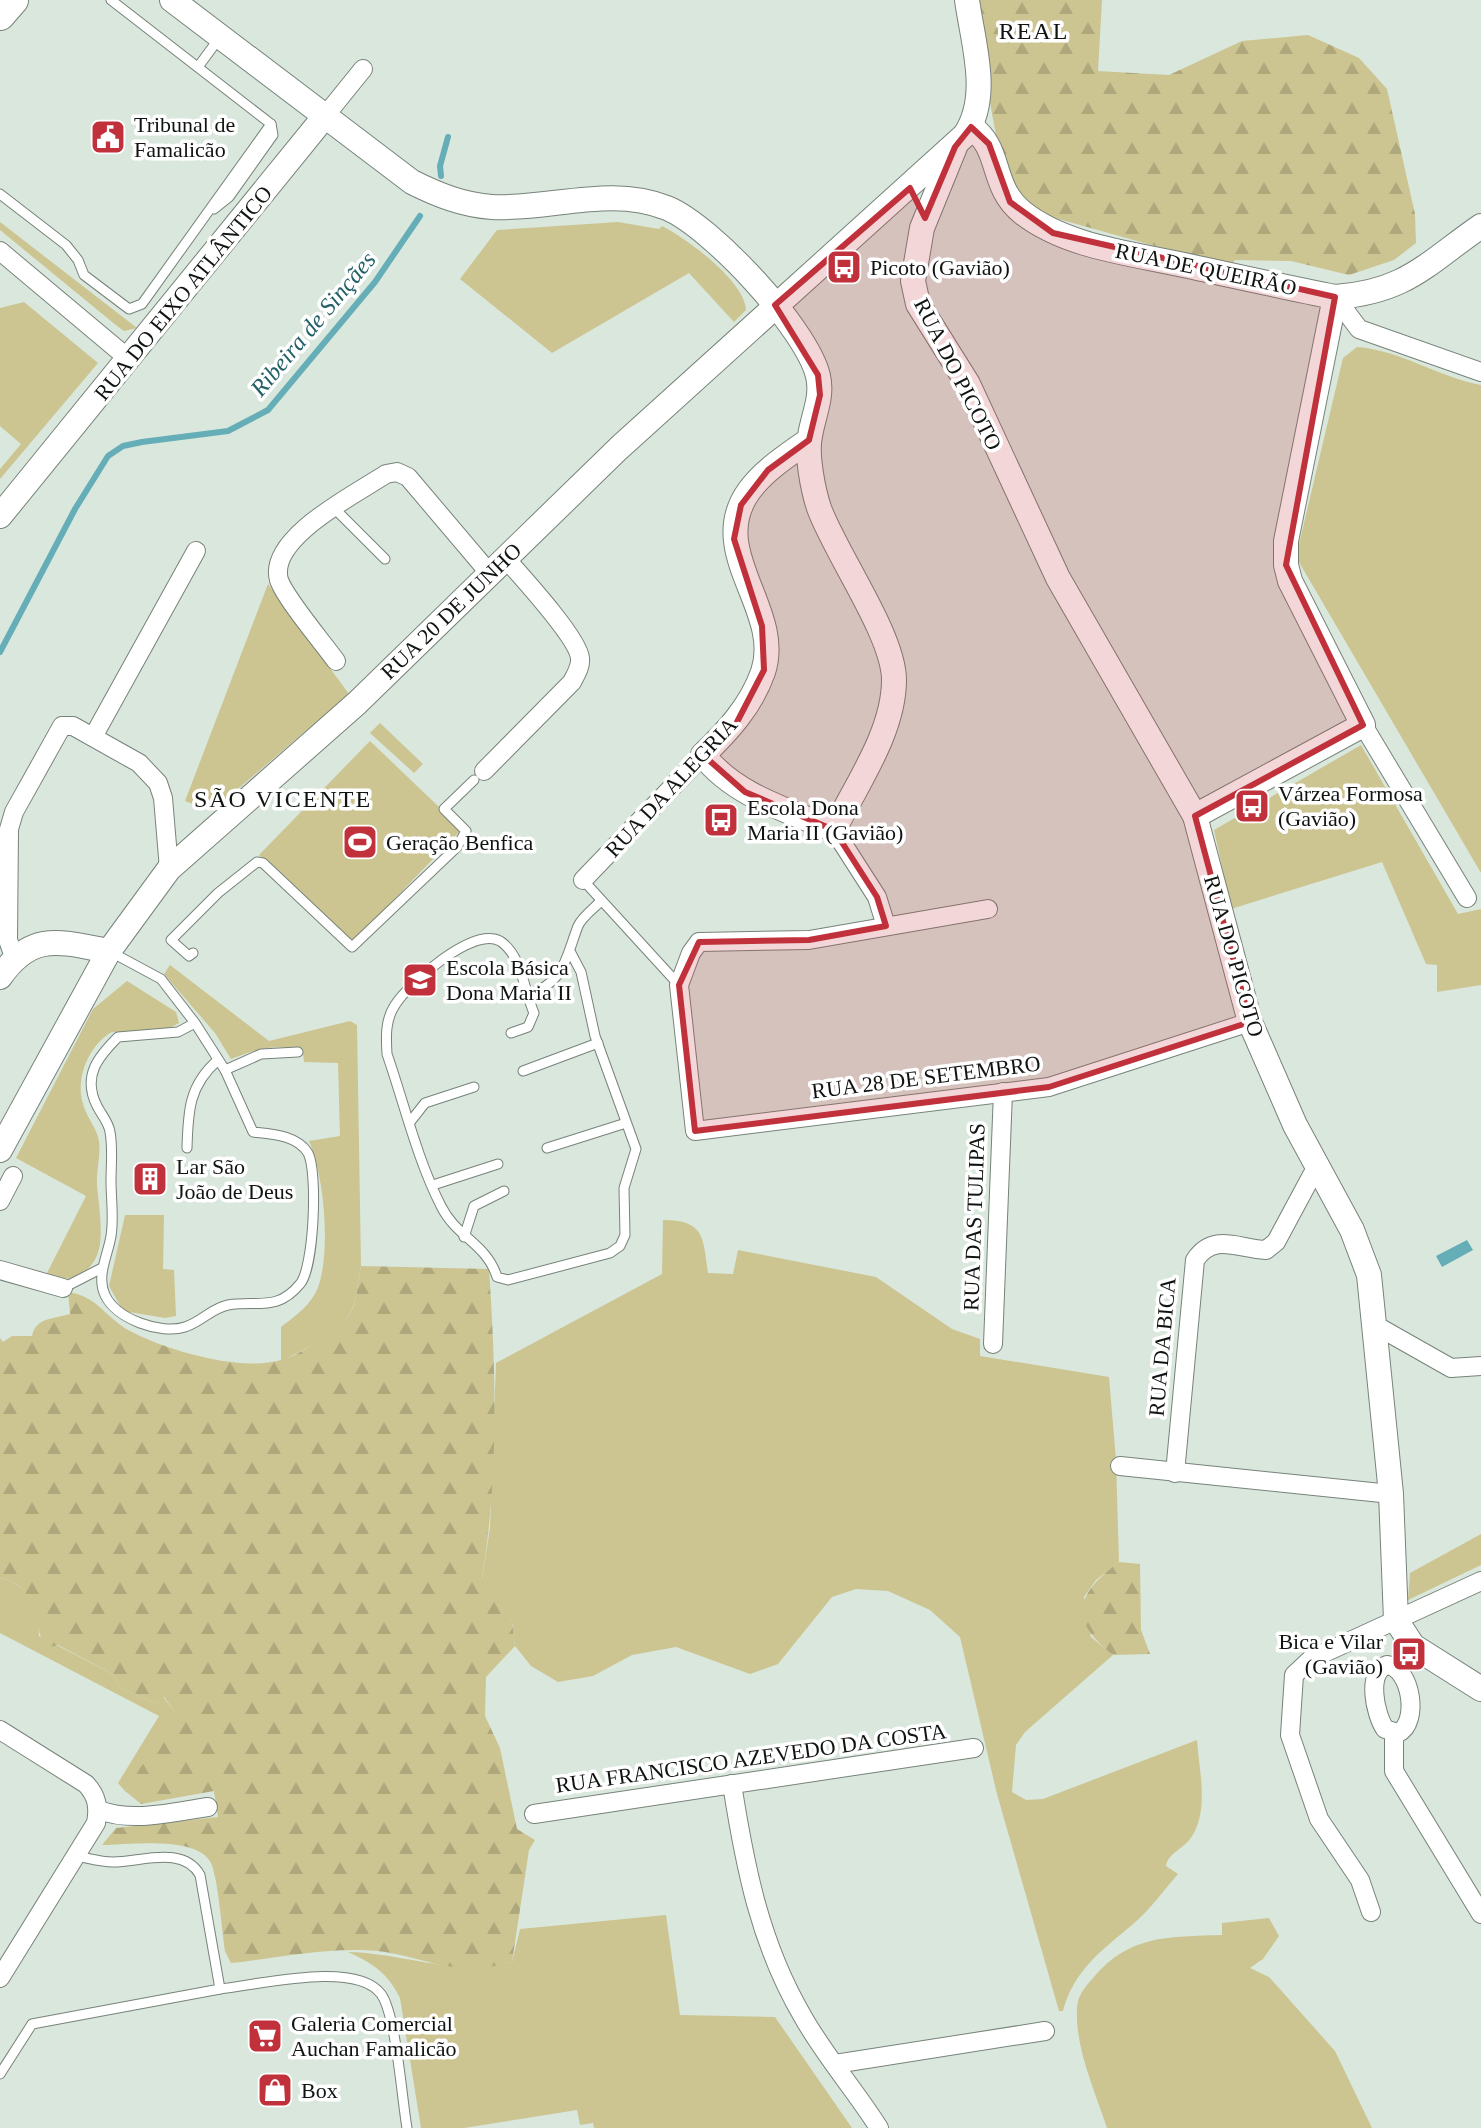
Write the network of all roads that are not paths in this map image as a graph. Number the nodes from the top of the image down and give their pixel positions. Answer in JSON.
{"nodes":[{"id":1,"x":13,"y":0,"type":"edge"},
{"id":2,"x":111,"y":0,"type":"edge"},
{"id":3,"x":172,"y":0,"type":"edge"},
{"id":4,"x":967,"y":0,"type":"edge"},
{"id":5,"x":0,"y":15,"type":"edge"},
{"id":6,"x":220,"y":37,"type":"junction"},
{"id":7,"x":198,"y":67,"type":"junction"},
{"id":8,"x":363,"y":69,"type":"dead end"},
{"id":9,"x":325,"y":116,"type":"junction"},
{"id":10,"x":971,"y":127,"type":"junction"},
{"id":11,"x":955,"y":147,"type":"junction"},
{"id":12,"x":910,"y":188,"type":"junction"},
{"id":13,"x":0,"y":194,"type":"edge"},
{"id":14,"x":1481,"y":226,"type":"edge"},
{"id":15,"x":922,"y":228,"type":"junction"},
{"id":16,"x":0,"y":251,"type":"edge"},
{"id":17,"x":1335,"y":297,"type":"junction"},
{"id":18,"x":775,"y":305,"type":"junction"},
{"id":19,"x":130,"y":360,"type":"junction"},
{"id":20,"x":1481,"y":372,"type":"edge"},
{"id":21,"x":809,"y":440,"type":"junction"},
{"id":22,"x":335,"y":509,"type":"junction"},
{"id":23,"x":0,"y":516,"type":"edge"},
{"id":24,"x":196,"y":551,"type":"dead end"},
{"id":25,"x":385,"y":559,"type":"dead end"},
{"id":26,"x":499,"y":568,"type":"junction"},
{"id":27,"x":336,"y":661,"type":"dead end"},
{"id":28,"x":1363,"y":725,"type":"junction"},
{"id":29,"x":93,"y":737,"type":"junction"},
{"id":30,"x":703,"y":755,"type":"junction"},
{"id":31,"x":479,"y":776,"type":"joint"},
{"id":32,"x":1195,"y":816,"type":"junction"},
{"id":33,"x":834,"y":830,"type":"junction"},
{"id":34,"x":169,"y":869,"type":"junction"},
{"id":35,"x":583,"y":880,"type":"joint"},
{"id":36,"x":1467,"y":898,"type":"dead end"},
{"id":37,"x":600,"y":902,"type":"junction"},
{"id":38,"x":988,"y":909,"type":"dead end"},
{"id":39,"x":886,"y":926,"type":"junction"},
{"id":40,"x":109,"y":951,"type":"junction"},
{"id":41,"x":193,"y":953,"type":"dead end"},
{"id":42,"x":571,"y":953,"type":"junction"},
{"id":43,"x":7,"y":967,"type":"edge"},
{"id":44,"x":679,"y":985,"type":"junction"},
{"id":45,"x":526,"y":996,"type":"junction"},
{"id":46,"x":1250,"y":1022,"type":"junction"},
{"id":47,"x":195,"y":1023,"type":"junction"},
{"id":48,"x":511,"y":1033,"type":"dead end"},
{"id":49,"x":598,"y":1043,"type":"junction"},
{"id":50,"x":298,"y":1052,"type":"dead end"},
{"id":51,"x":218,"y":1060,"type":"junction"},
{"id":52,"x":225,"y":1070,"type":"junction"},
{"id":53,"x":523,"y":1071,"type":"dead end"},
{"id":54,"x":474,"y":1087,"type":"dead end"},
{"id":55,"x":1003,"y":1092,"type":"junction"},
{"id":56,"x":410,"y":1122,"type":"junction"},
{"id":57,"x":626,"y":1123,"type":"junction"},
{"id":58,"x":187,"y":1148,"type":"dead end"},
{"id":59,"x":547,"y":1148,"type":"dead end"},
{"id":60,"x":0,"y":1150,"type":"edge"},
{"id":61,"x":498,"y":1164,"type":"dead end"},
{"id":62,"x":1320,"y":1170,"type":"junction"},
{"id":63,"x":13,"y":1176,"type":"dead end"},
{"id":64,"x":433,"y":1185,"type":"junction"},
{"id":65,"x":504,"y":1191,"type":"dead end"},
{"id":66,"x":0,"y":1201,"type":"edge"},
{"id":67,"x":464,"y":1237,"type":"junction"},
{"id":68,"x":102,"y":1268,"type":"junction"},
{"id":69,"x":0,"y":1270,"type":"edge"},
{"id":70,"x":63,"y":1288,"type":"joint"},
{"id":71,"x":1375,"y":1325,"type":"junction"},
{"id":72,"x":993,"y":1344,"type":"dead end"},
{"id":73,"x":1481,"y":1366,"type":"edge"},
{"id":74,"x":1120,"y":1466,"type":"dead end"},
{"id":75,"x":1175,"y":1473,"type":"junction"},
{"id":76,"x":1391,"y":1494,"type":"junction"},
{"id":77,"x":1481,"y":1581,"type":"edge"},
{"id":78,"x":1396,"y":1620,"type":"junction"},
{"id":79,"x":1481,"y":1689,"type":"edge"},
{"id":80,"x":0,"y":1730,"type":"edge"},
{"id":81,"x":1394,"y":1733,"type":"dead end"},
{"id":82,"x":974,"y":1748,"type":"dead end"},
{"id":83,"x":732,"y":1784,"type":"junction"},
{"id":84,"x":208,"y":1807,"type":"dead end"},
{"id":85,"x":99,"y":1810,"type":"junction"},
{"id":86,"x":534,"y":1814,"type":"dead end"},
{"id":87,"x":76,"y":1856,"type":"junction"},
{"id":88,"x":1371,"y":1912,"type":"dead end"},
{"id":89,"x":1481,"y":1914,"type":"edge"},
{"id":90,"x":3,"y":1965,"type":"edge"},
{"id":91,"x":220,"y":1989,"type":"junction"},
{"id":92,"x":1045,"y":2031,"type":"dead end"},
{"id":93,"x":835,"y":2064,"type":"junction"},
{"id":94,"x":0,"y":2074,"type":"edge"},
{"id":95,"x":407,"y":2128,"type":"edge"},
{"id":96,"x":879,"y":2128,"type":"edge"}],
"edges":[{"from":1,"to":5,"type":"main road"},
{"from":2,"to":7,"type":"lane"},
{"from":3,"to":6,"type":"street"},
{"from":4,"to":10,"type":"street"},
{"from":6,"to":7,"type":"lane"},
{"from":6,"to":9,"type":"street"},
{"from":7,"to":13,"type":"lane"},
{"from":8,"to":9,"type":"street","name":"RUA DO EIXO ATLÂNTICO"},
{"from":9,"to":18,"type":"street"},
{"from":9,"to":19,"type":"street","name":"RUA DO EIXO ATLÂNTICO"},
{"from":10,"to":11,"type":"street","name":"RUA 20 DE JUNHO"},
{"from":10,"to":17,"type":"street","name":"RUA DE QUEIRÃO"},
{"from":11,"to":12,"type":"street","name":"RUA 20 DE JUNHO"},
{"from":11,"to":15,"type":"street","name":"RUA DO PICOTO"},
{"from":12,"to":15,"type":"street","name":"RUA DO PICOTO"},
{"from":12,"to":18,"type":"street","name":"RUA 20 DE JUNHO"},
{"from":14,"to":17,"type":"street","name":"RUA DE QUEIRÃO"},
{"from":15,"to":32,"type":"street","name":"RUA DO PICOTO"},
{"from":16,"to":19,"type":"street"},
{"from":17,"to":20,"type":"street"},
{"from":17,"to":28,"type":"street"},
{"from":18,"to":21,"type":"street"},
{"from":18,"to":26,"type":"street","name":"RUA 20 DE JUNHO"},
{"from":19,"to":23,"type":"street","name":"RUA DO EIXO ATLÂNTICO"},
{"from":21,"to":30,"type":"street","name":"RUA DA ALEGRIA"},
{"from":21,"to":33,"type":"street"},
{"from":22,"to":25,"type":"lane"},
{"from":22,"to":26,"type":"street"},
{"from":22,"to":27,"type":"street"},
{"from":24,"to":29,"type":"street"},
{"from":26,"to":31,"type":"street"},
{"from":26,"to":34,"type":"street","name":"RUA 20 DE JUNHO"},
{"from":28,"to":32,"type":"street"},
{"from":28,"to":36,"type":"street"},
{"from":29,"to":34,"type":"street"},
{"from":29,"to":43,"type":"street"},
{"from":30,"to":33,"type":"street"},
{"from":30,"to":35,"type":"street","name":"RUA DA ALEGRIA"},
{"from":31,"to":41,"type":"lane"},
{"from":32,"to":46,"type":"street","name":"RUA DO PICOTO"},
{"from":33,"to":39,"type":"street"},
{"from":34,"to":40,"type":"street","name":"RUA 20 DE JUNHO"},
{"from":35,"to":37,"type":"lane"},
{"from":37,"to":42,"type":"lane"},
{"from":37,"to":44,"type":"lane"},
{"from":38,"to":39,"type":"street"},
{"from":39,"to":44,"type":"street"},
{"from":40,"to":43,"type":"street"},
{"from":40,"to":47,"type":"lane"},
{"from":40,"to":60,"type":"street","name":"RUA 20 DE JUNHO"},
{"from":42,"to":45,"type":"lane"},
{"from":42,"to":49,"type":"lane"},
{"from":44,"to":55,"type":"street","name":"RUA 28 DE SETEMBRO"},
{"from":45,"to":48,"type":"lane"},
{"from":45,"to":56,"type":"lane"},
{"from":46,"to":55,"type":"street","name":"RUA 28 DE SETEMBRO"},
{"from":46,"to":62,"type":"street","name":"RUA DO PICOTO"},
{"from":47,"to":51,"type":"lane"},
{"from":47,"to":68,"type":"lane"},
{"from":49,"to":53,"type":"lane"},
{"from":49,"to":57,"type":"lane"},
{"from":50,"to":52,"type":"lane"},
{"from":51,"to":52,"type":"lane"},
{"from":51,"to":58,"type":"lane"},
{"from":52,"to":68,"type":"lane"},
{"from":54,"to":56,"type":"lane"},
{"from":55,"to":72,"type":"street","name":"RUA DAS TULIPAS"},
{"from":56,"to":64,"type":"lane"},
{"from":57,"to":59,"type":"lane"},
{"from":57,"to":67,"type":"lane"},
{"from":61,"to":64,"type":"lane"},
{"from":62,"to":71,"type":"street","name":"RUA DO PICOTO"},
{"from":62,"to":75,"type":"street","name":"RUA DA BICA"},
{"from":63,"to":66,"type":"street"},
{"from":64,"to":67,"type":"lane"},
{"from":65,"to":67,"type":"lane"},
{"from":68,"to":70,"type":"lane"},
{"from":69,"to":70,"type":"street"},
{"from":71,"to":73,"type":"street"},
{"from":71,"to":76,"type":"street","name":"RUA DO PICOTO"},
{"from":74,"to":75,"type":"street"},
{"from":75,"to":76,"type":"street"},
{"from":76,"to":78,"type":"street","name":"RUA DO PICOTO"},
{"from":77,"to":78,"type":"street"},
{"from":78,"to":79,"type":"street"},
{"from":78,"to":88,"type":"street"},
{"from":80,"to":85,"type":"street"},
{"from":81,"to":89,"type":"street"},
{"from":82,"to":83,"type":"street","name":"RUA FRANCISCO AZEVEDO DA COSTA"},
{"from":83,"to":86,"type":"street","name":"RUA FRANCISCO AZEVEDO DA COSTA"},
{"from":83,"to":93,"type":"street"},
{"from":84,"to":85,"type":"street"},
{"from":85,"to":87,"type":"street"},
{"from":87,"to":90,"type":"street"},
{"from":87,"to":91,"type":"lane"},
{"from":91,"to":94,"type":"lane"},
{"from":91,"to":95,"type":"lane"},
{"from":92,"to":93,"type":"street"},
{"from":93,"to":96,"type":"street"}]}
